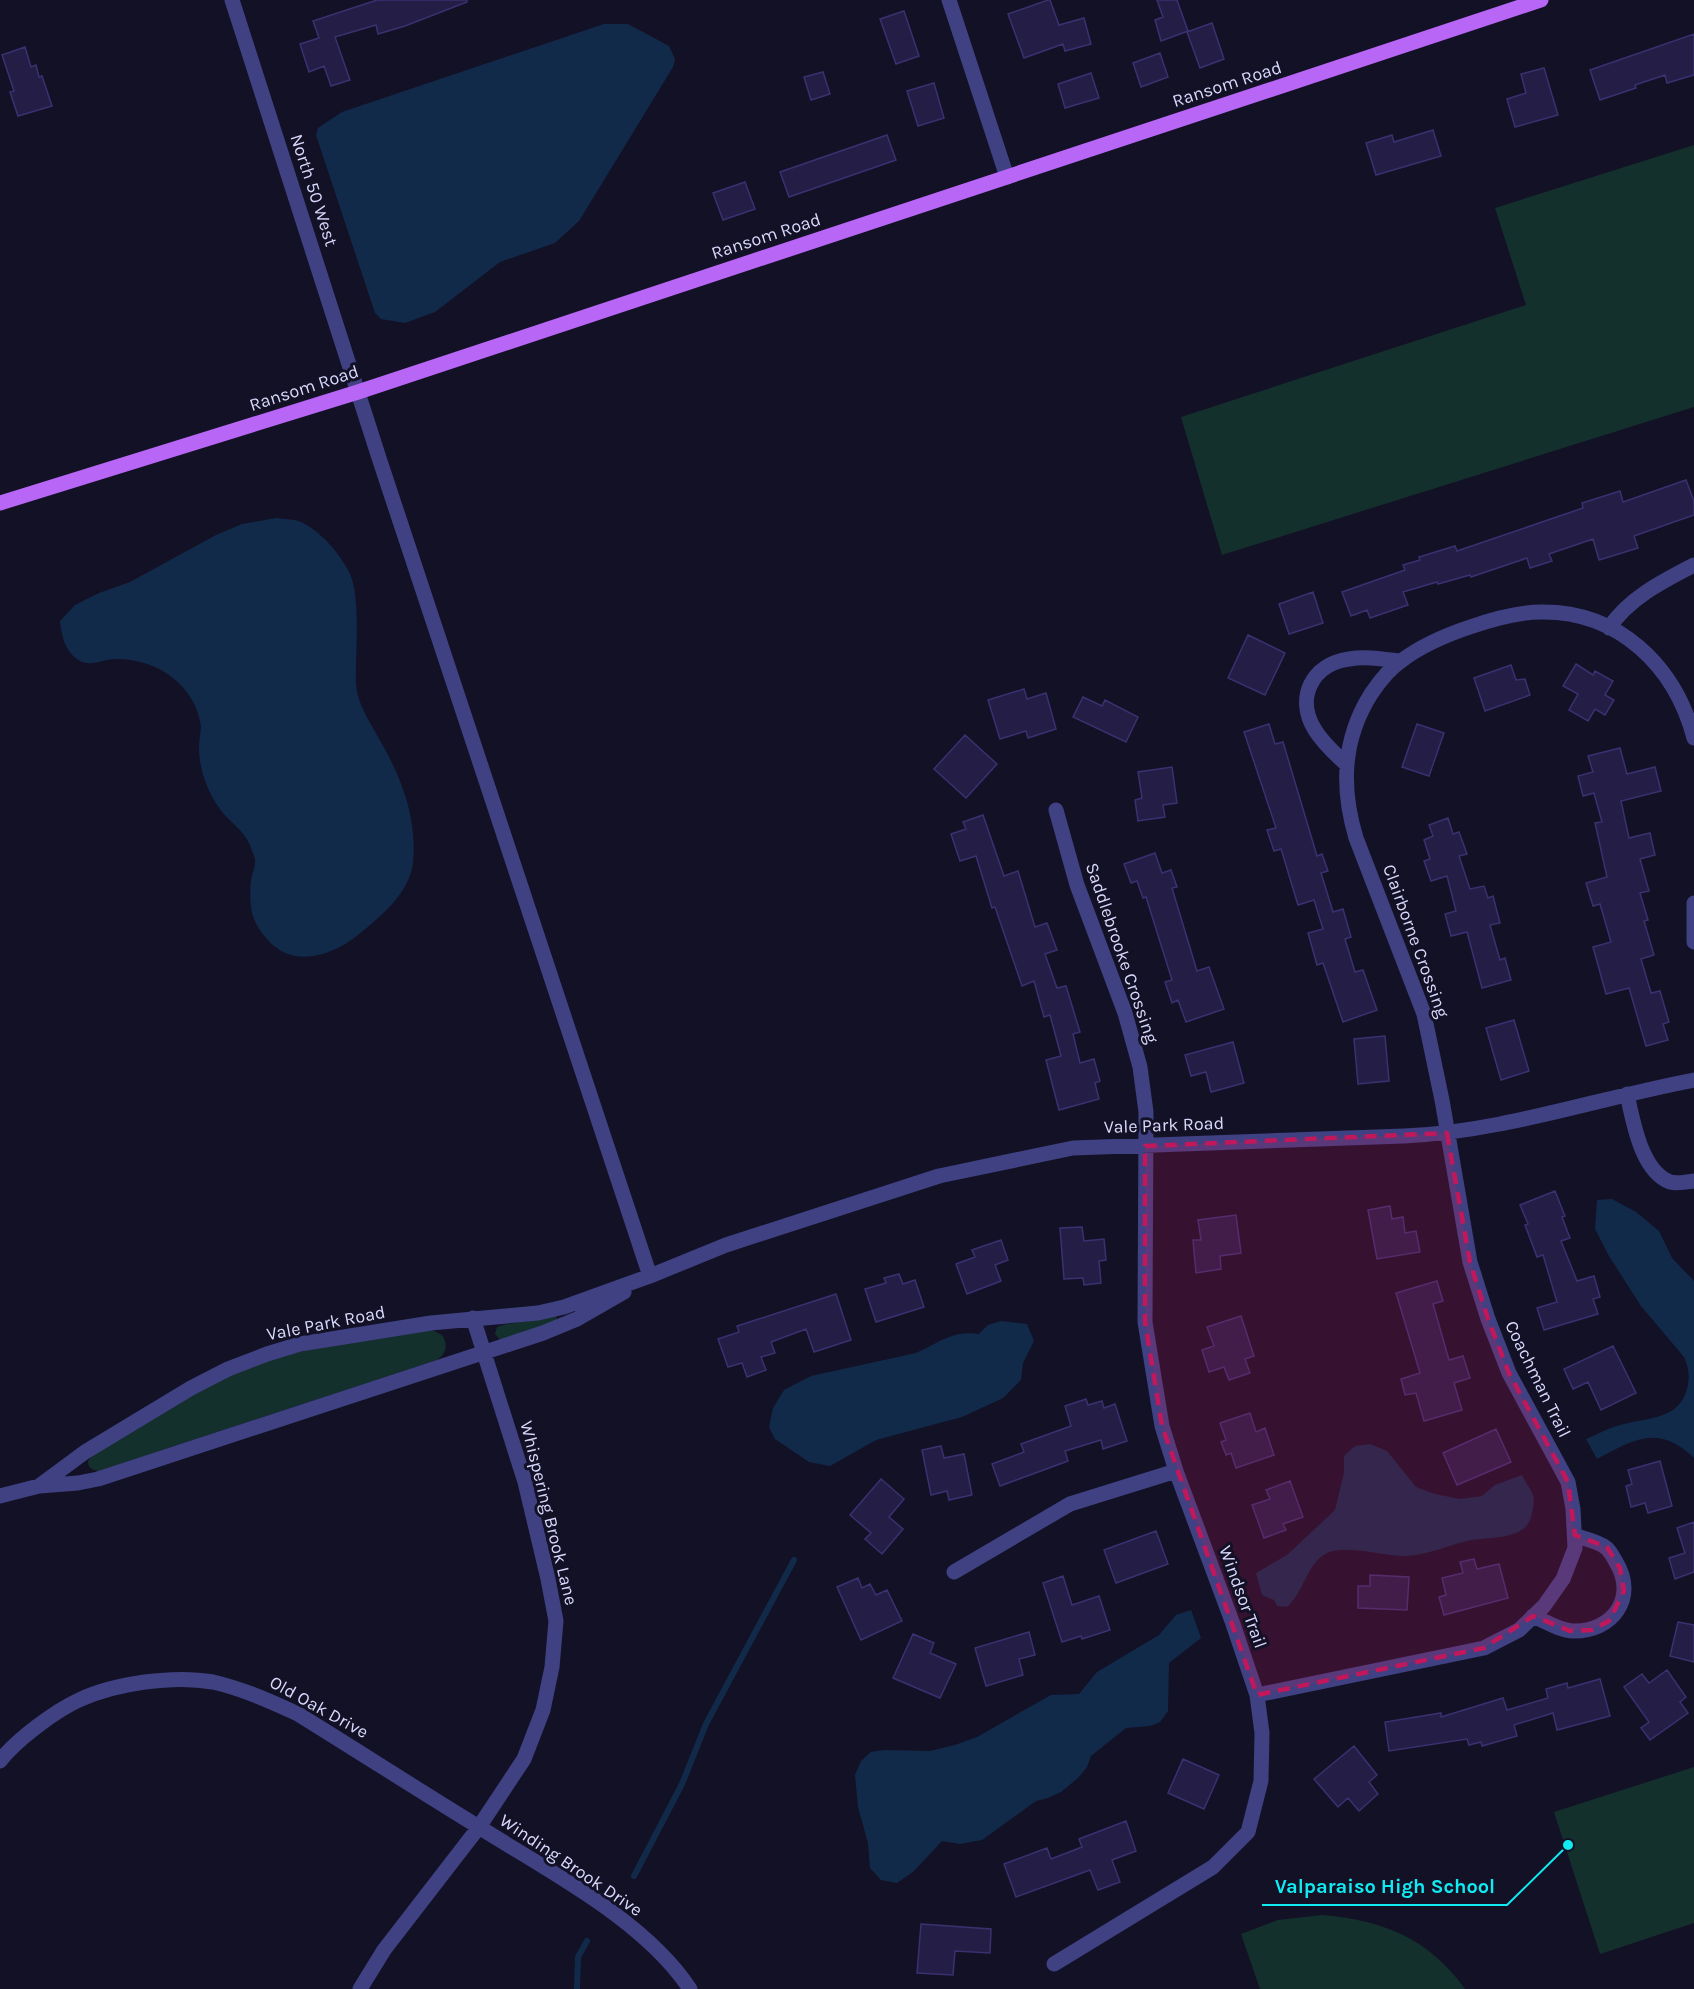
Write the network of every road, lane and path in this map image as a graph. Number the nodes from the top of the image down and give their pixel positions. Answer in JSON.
{"nodes":[{"id":1,"x":232,"y":0,"type":"edge"},
{"id":2,"x":949,"y":0,"type":"edge"},
{"id":3,"x":1541,"y":0,"type":"edge"},
{"id":4,"x":1007,"y":177,"type":"junction"},
{"id":5,"x":358,"y":392,"type":"junction"},
{"id":6,"x":0,"y":503,"type":"edge"},
{"id":7,"x":1694,"y":565,"type":"edge"},
{"id":8,"x":1610,"y":628,"type":"junction"},
{"id":9,"x":1400,"y":661,"type":"junction"},
{"id":10,"x":1694,"y":738,"type":"edge"},
{"id":11,"x":1346,"y":764,"type":"junction"},
{"id":12,"x":1056,"y":810,"type":"dead end"},
{"id":13,"x":1694,"y":903,"type":"edge"},
{"id":14,"x":1694,"y":909,"type":"edge"},
{"id":15,"x":1694,"y":942,"type":"edge"},
{"id":16,"x":1694,"y":1080,"type":"edge"},
{"id":17,"x":1627,"y":1094,"type":"junction"},
{"id":18,"x":1447,"y":1133,"type":"junction"},
{"id":19,"x":1144,"y":1146,"type":"junction"},
{"id":20,"x":1694,"y":1181,"type":"edge"},
{"id":21,"x":650,"y":1276,"type":"junction"},
{"id":22,"x":473,"y":1318,"type":"junction"},
{"id":23,"x":485,"y":1352,"type":"junction"},
{"id":24,"x":1176,"y":1471,"type":"junction"},
{"id":25,"x":39,"y":1486,"type":"junction"},
{"id":26,"x":0,"y":1496,"type":"edge"},
{"id":27,"x":1575,"y":1535,"type":"junction"},
{"id":28,"x":954,"y":1572,"type":"dead end"},
{"id":29,"x":1533,"y":1616,"type":"junction"},
{"id":30,"x":1257,"y":1695,"type":"junction"},
{"id":31,"x":0,"y":1761,"type":"edge"},
{"id":32,"x":479,"y":1827,"type":"junction"},
{"id":33,"x":1054,"y":1964,"type":"dead end"},
{"id":34,"x":360,"y":1989,"type":"edge"},
{"id":35,"x":690,"y":1989,"type":"edge"}],
"edges":[{"from":1,"to":5,"type":"street","name":"North 50 West"},
{"from":2,"to":4,"type":"street"},
{"from":3,"to":4,"type":"main road","name":"Ransom Road"},
{"from":4,"to":5,"type":"main road","name":"Ransom Road"},
{"from":5,"to":6,"type":"main road","name":"Ransom Road"},
{"from":5,"to":21,"type":"street","name":"North 50 West"},
{"from":7,"to":8,"type":"street"},
{"from":8,"to":9,"type":"street","name":"Clairborne Crossing"},
{"from":8,"to":10,"type":"street","name":"Clairborne Crossing"},
{"from":9,"to":11,"type":"street","name":"Clairborne Crossing"},
{"from":9,"to":11,"type":"street"},
{"from":11,"to":18,"type":"street","name":"Clairborne Crossing"},
{"from":12,"to":19,"type":"street","name":"Saddlebrooke Crossing"},
{"from":13,"to":14,"type":"street"},
{"from":14,"to":15,"type":"street"},
{"from":16,"to":17,"type":"street","name":"Vale Park Road"},
{"from":17,"to":18,"type":"street","name":"Vale Park Road"},
{"from":17,"to":20,"type":"street"},
{"from":18,"to":19,"type":"street","name":"Vale Park Road"},
{"from":18,"to":27,"type":"street","name":"Coachman Trail"},
{"from":19,"to":21,"type":"street","name":"Vale Park Road"},
{"from":19,"to":24,"type":"street","name":"Windsor Trail"},
{"from":21,"to":22,"type":"street","name":"Vale Park Road"},
{"from":21,"to":23,"type":"street","name":"Vale Park Road"},
{"from":22,"to":23,"type":"street","name":"Whispering Brook Lane"},
{"from":22,"to":25,"type":"street","name":"Vale Park Road"},
{"from":23,"to":25,"type":"street","name":"Vale Park Road"},
{"from":23,"to":32,"type":"street","name":"Whispering Brook Lane"},
{"from":24,"to":28,"type":"street"},
{"from":24,"to":30,"type":"street","name":"Windsor Trail"},
{"from":25,"to":26,"type":"street","name":"Vale Park Road"},
{"from":27,"to":29,"type":"street","name":"Coachman Trail"},
{"from":27,"to":29,"type":"street"},
{"from":29,"to":30,"type":"street","name":"Coachman Trail"},
{"from":30,"to":33,"type":"street","name":"Windsor Trail"},
{"from":31,"to":32,"type":"street","name":"Old Oak Drive"},
{"from":32,"to":34,"type":"street","name":"Whispering Brook Lane"},
{"from":32,"to":35,"type":"street","name":"Winding Brook Drive"}]}
